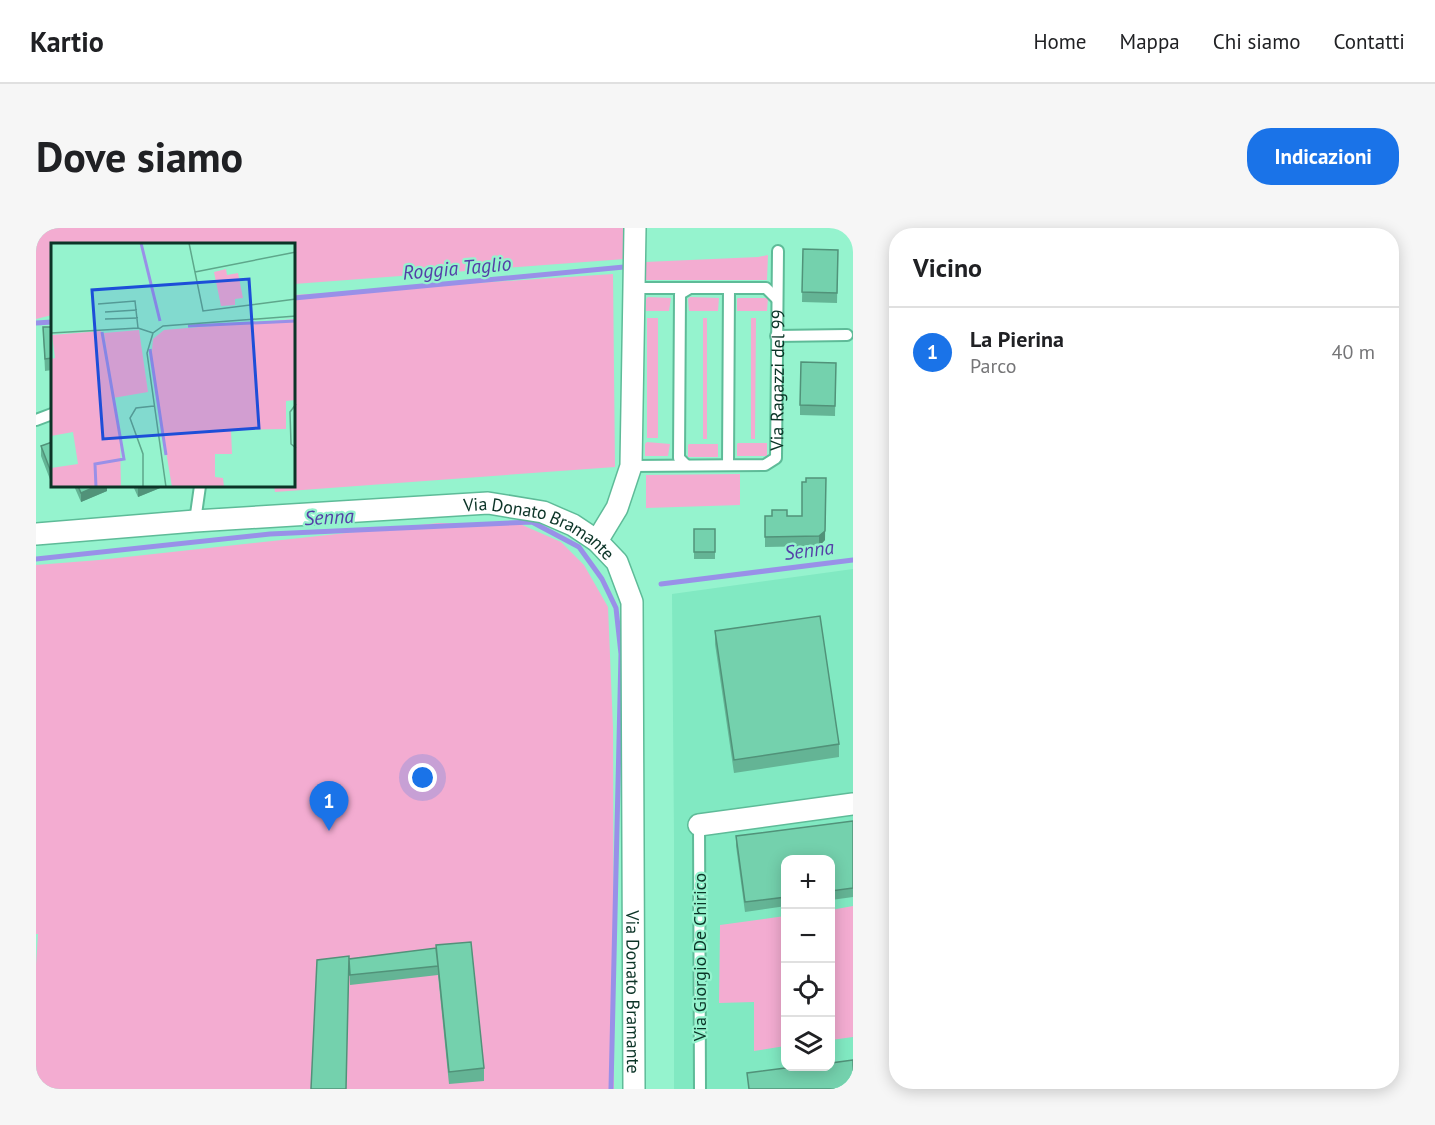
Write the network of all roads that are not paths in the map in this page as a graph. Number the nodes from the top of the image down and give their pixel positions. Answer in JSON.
{"nodes":[{"id":1,"x":635,"y":228,"type":"edge"},
{"id":2,"x":778,"y":251,"type":"dead end"},
{"id":3,"x":635,"y":288,"type":"junction"},
{"id":4,"x":690,"y":288,"type":"junction"},
{"id":5,"x":729,"y":288,"type":"junction"},
{"id":6,"x":777,"y":299,"type":"junction"},
{"id":7,"x":847,"y":335,"type":"dead end"},
{"id":8,"x":776,"y":336,"type":"junction"},
{"id":9,"x":51,"y":414,"type":"edge"},
{"id":10,"x":36,"y":420,"type":"edge"},
{"id":11,"x":686,"y":465,"type":"junction"},
{"id":12,"x":728,"y":465,"type":"junction"},
{"id":13,"x":631,"y":466,"type":"junction"},
{"id":14,"x":200,"y":488,"type":"edge"},
{"id":15,"x":195,"y":521,"type":"junction"},
{"id":16,"x":36,"y":534,"type":"edge"},
{"id":17,"x":597,"y":541,"type":"junction"},
{"id":18,"x":853,"y":804,"type":"edge"},
{"id":19,"x":699,"y":825,"type":"joint"},
{"id":20,"x":634,"y":1089,"type":"edge"},
{"id":21,"x":700,"y":1089,"type":"edge"}],
"edges":[{"from":1,"to":3,"type":"street"},
{"from":2,"to":6,"type":"lane","name":"Via Ragazzi del 99"},
{"from":3,"to":4,"type":"lane","name":"Via Ragazzi del 99"},
{"from":3,"to":13,"type":"street"},
{"from":4,"to":5,"type":"lane","name":"Via Ragazzi del 99"},
{"from":4,"to":11,"type":"lane"},
{"from":5,"to":6,"type":"lane","name":"Via Ragazzi del 99"},
{"from":5,"to":12,"type":"lane"},
{"from":6,"to":8,"type":"lane","name":"Via Ragazzi del 99"},
{"from":7,"to":8,"type":"lane"},
{"from":8,"to":12,"type":"lane","name":"Via Ragazzi del 99"},
{"from":9,"to":10,"type":"lane"},
{"from":11,"to":12,"type":"lane","name":"Via Ragazzi del 99"},
{"from":11,"to":13,"type":"lane","name":"Via Ragazzi del 99"},
{"from":13,"to":17,"type":"street"},
{"from":14,"to":15,"type":"lane"},
{"from":15,"to":16,"type":"street","name":"Via Donato Bramante"},
{"from":15,"to":17,"type":"street","name":"Via Donato Bramante"},
{"from":17,"to":20,"type":"street","name":"Via Donato Bramante"},
{"from":18,"to":19,"type":"street"},
{"from":19,"to":21,"type":"lane","name":"Via Giorgio De Chirico"}]}
